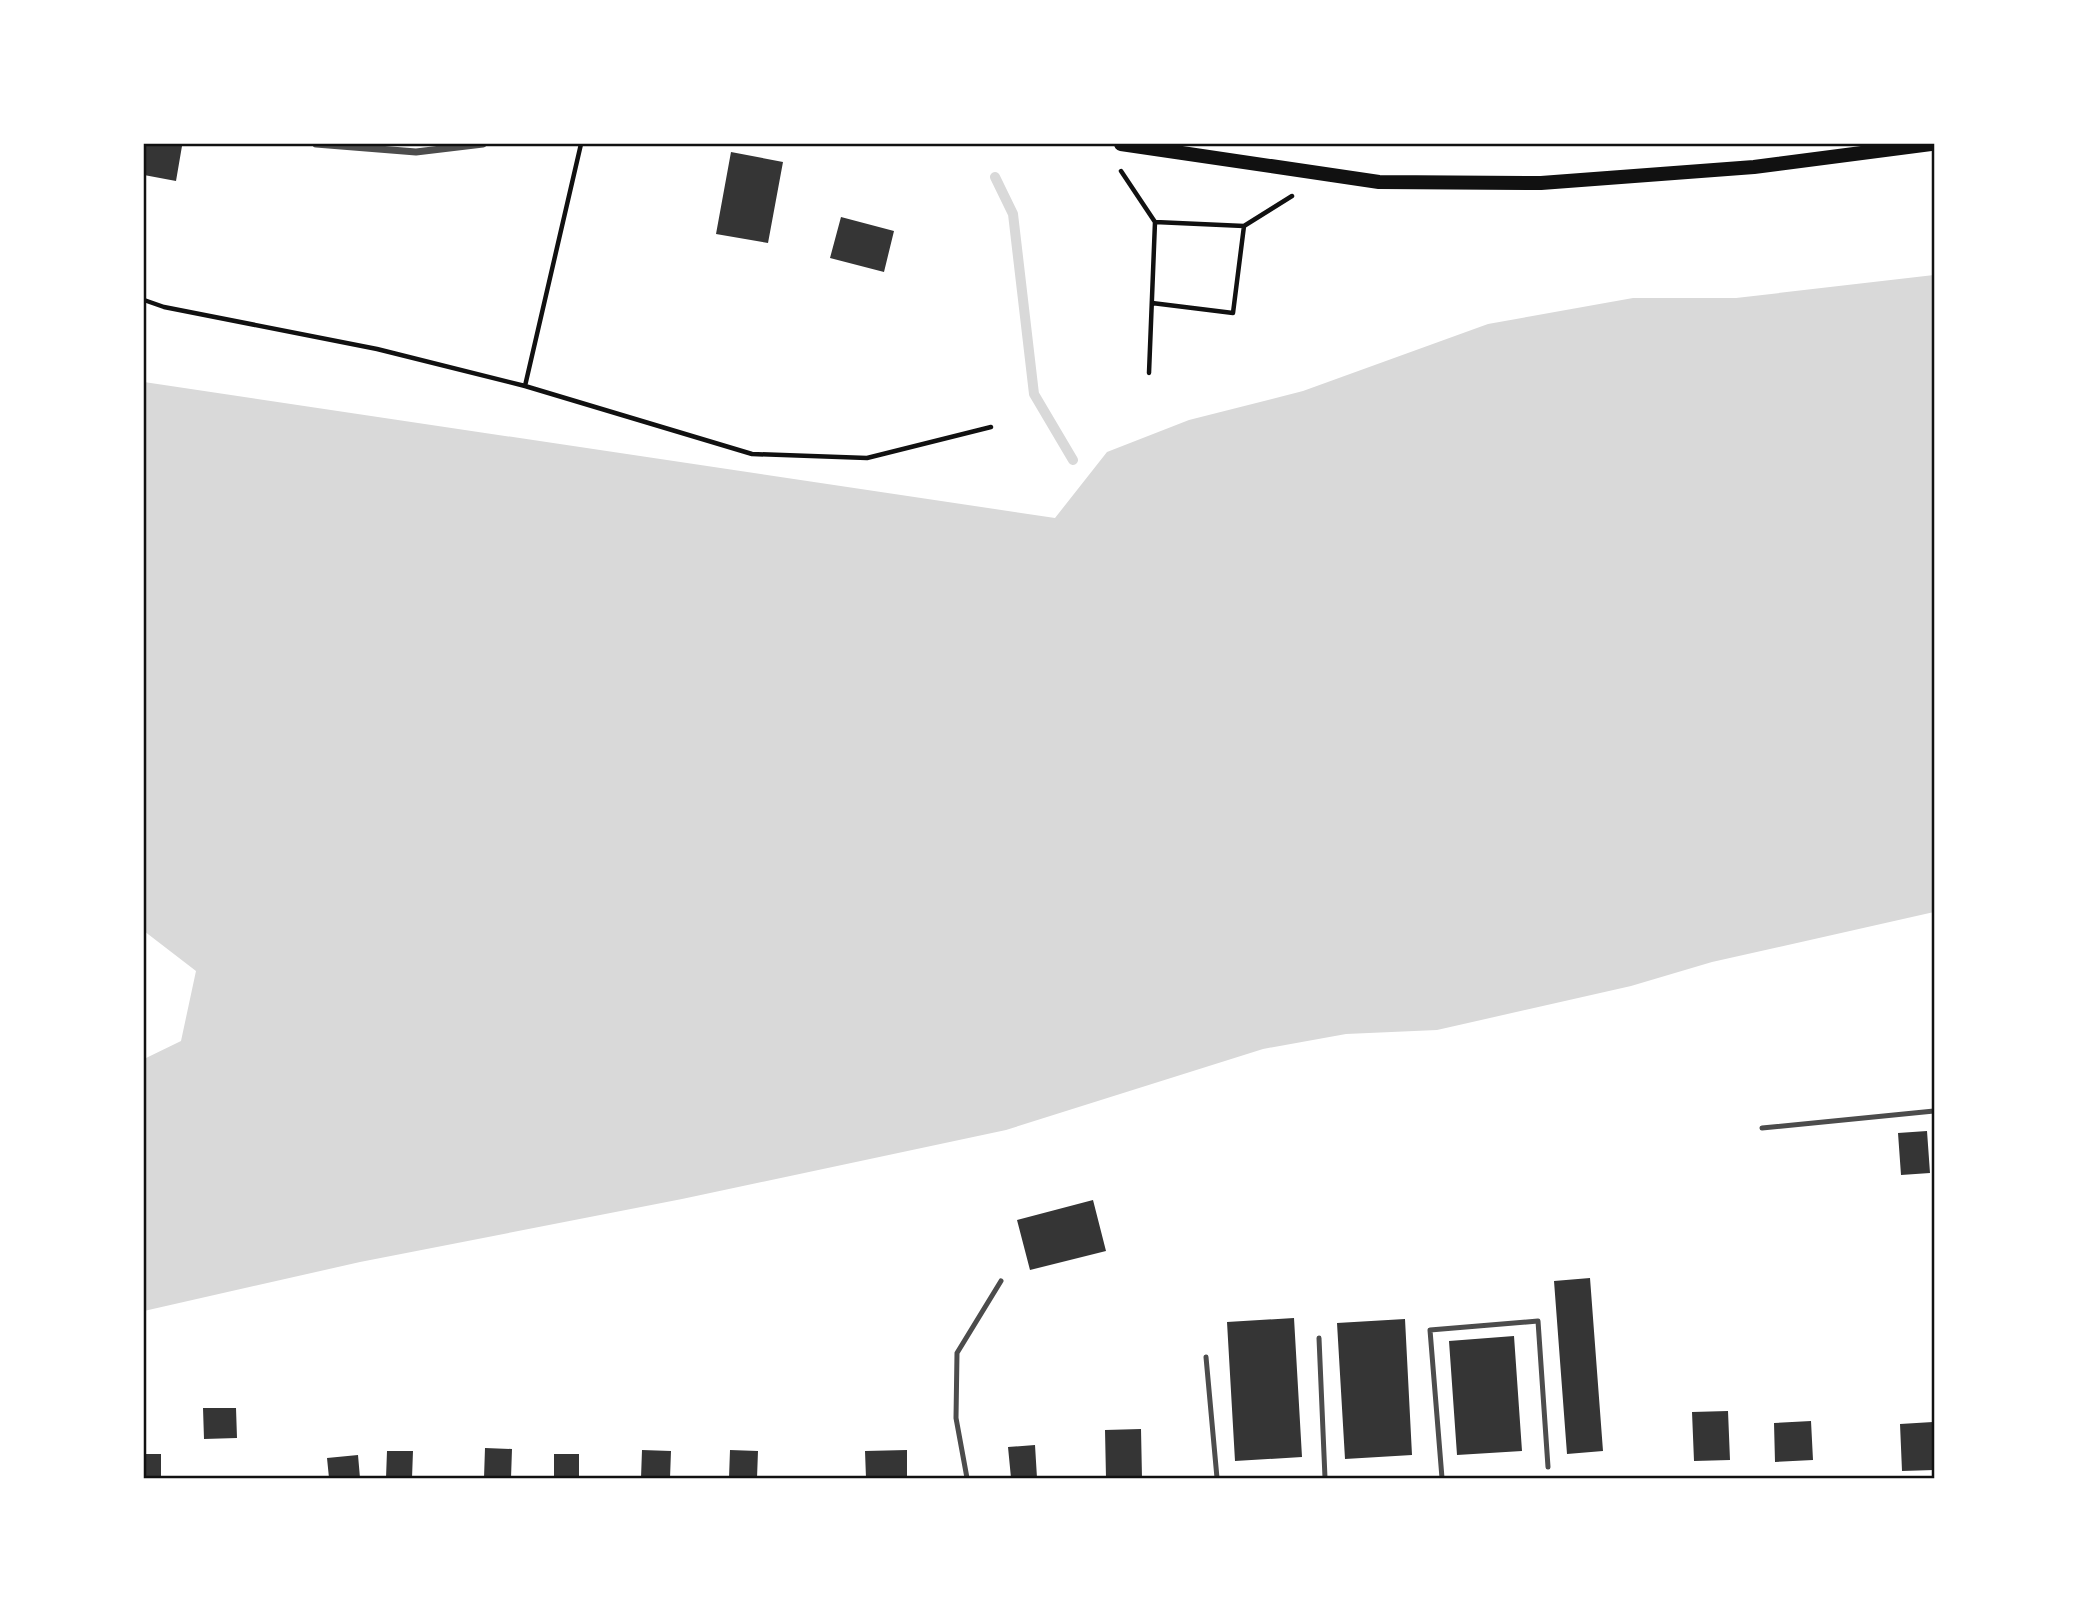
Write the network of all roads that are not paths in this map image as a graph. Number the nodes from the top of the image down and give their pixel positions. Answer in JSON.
{"nodes":[{"id":1,"x":316,"y":144,"type":"edge"},
{"id":2,"x":484,"y":144,"type":"edge"},
{"id":3,"x":1121,"y":144,"type":"edge"},
{"id":4,"x":1931,"y":144,"type":"edge"},
{"id":5,"x":1934,"y":1111,"type":"edge"},
{"id":6,"x":1762,"y":1128,"type":"dead end"},
{"id":7,"x":1001,"y":1281,"type":"dead end"},
{"id":8,"x":1319,"y":1338,"type":"dead end"},
{"id":9,"x":1206,"y":1357,"type":"dead end"},
{"id":10,"x":1548,"y":1467,"type":"dead end"},
{"id":11,"x":967,"y":1479,"type":"edge"},
{"id":12,"x":1217,"y":1479,"type":"edge"},
{"id":13,"x":1325,"y":1479,"type":"edge"},
{"id":14,"x":1442,"y":1479,"type":"edge"}],
"edges":[{"from":1,"to":2,"type":"street"},
{"from":3,"to":4,"type":"main road"},
{"from":5,"to":6,"type":"lane"},
{"from":7,"to":11,"type":"lane"},
{"from":8,"to":13,"type":"lane"},
{"from":9,"to":12,"type":"lane"},
{"from":10,"to":14,"type":"lane"}]}
